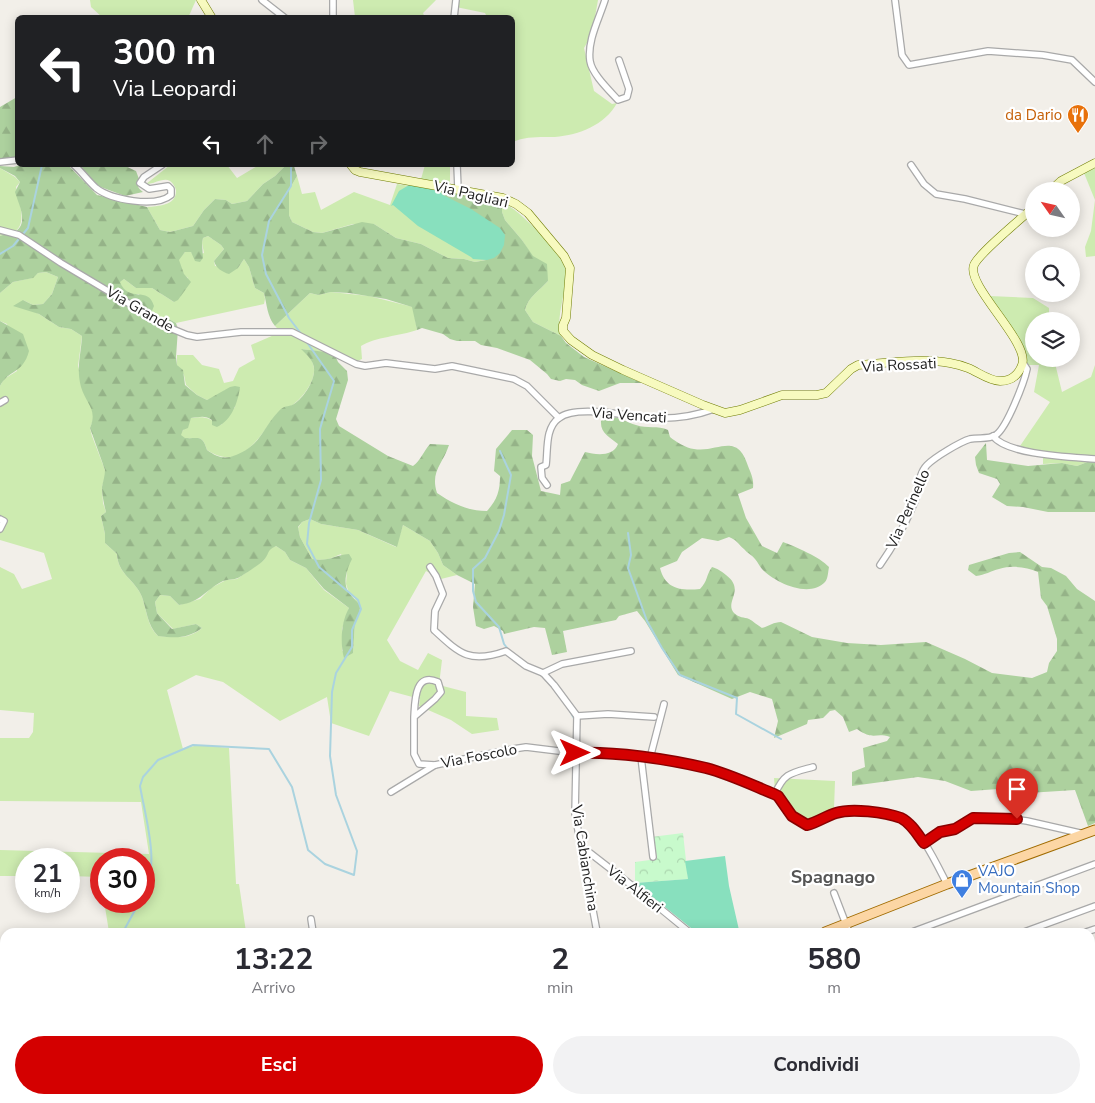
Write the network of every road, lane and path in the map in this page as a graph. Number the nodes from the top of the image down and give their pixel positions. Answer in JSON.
{"nodes":[{"id":1,"x":201,"y":0,"type":"edge"},
{"id":2,"x":262,"y":0,"type":"edge"},
{"id":3,"x":333,"y":0,"type":"edge"},
{"id":4,"x":456,"y":0,"type":"edge"},
{"id":5,"x":605,"y":0,"type":"edge"},
{"id":6,"x":895,"y":0,"type":"edge"},
{"id":7,"x":210,"y":15,"type":"edge"},
{"id":8,"x":281,"y":15,"type":"edge"},
{"id":9,"x":333,"y":15,"type":"edge"},
{"id":10,"x":454,"y":15,"type":"edge"},
{"id":11,"x":619,"y":60,"type":"dead end"},
{"id":12,"x":1095,"y":82,"type":"edge"},
{"id":13,"x":15,"y":160,"type":"edge"},
{"id":14,"x":0,"y":162,"type":"edge"},
{"id":15,"x":1095,"y":163,"type":"edge"},
{"id":16,"x":911,"y":165,"type":"dead end"},
{"id":17,"x":76,"y":167,"type":"edge"},
{"id":18,"x":159,"y":167,"type":"edge"},
{"id":19,"x":353,"y":167,"type":"edge"},
{"id":20,"x":457,"y":167,"type":"edge"},
{"id":21,"x":1060,"y":182,"type":"edge"},
{"id":22,"x":458,"y":189,"type":"junction"},
{"id":23,"x":1025,"y":214,"type":"joint"},
{"id":24,"x":0,"y":230,"type":"edge"},
{"id":25,"x":1023,"y":362,"type":"junction"},
{"id":26,"x":714,"y":409,"type":"junction"},
{"id":27,"x":559,"y":418,"type":"junction"},
{"id":28,"x":993,"y":436,"type":"junction"},
{"id":29,"x":1095,"y":459,"type":"edge"},
{"id":30,"x":546,"y":485,"type":"dead end"},
{"id":31,"x":0,"y":519,"type":"edge"},
{"id":32,"x":0,"y":529,"type":"edge"},
{"id":33,"x":880,"y":565,"type":"dead end"},
{"id":34,"x":430,"y":568,"type":"dead end"},
{"id":35,"x":632,"y":651,"type":"dead end"},
{"id":36,"x":543,"y":673,"type":"junction"},
{"id":37,"x":664,"y":704,"type":"dead end"},
{"id":38,"x":577,"y":716,"type":"junction"},
{"id":39,"x":654,"y":716,"type":"dead end"},
{"id":40,"x":414,"y":718,"type":"junction"},
{"id":41,"x":575,"y":753,"type":"junction"},
{"id":42,"x":641,"y":757,"type":"junction"},
{"id":43,"x":650,"y":758,"type":"junction"},
{"id":44,"x":435,"y":764,"type":"junction"},
{"id":45,"x":812,"y":767,"type":"dead end"},
{"id":46,"x":391,"y":792,"type":"dead end"},
{"id":47,"x":774,"y":794,"type":"junction"},
{"id":48,"x":1092,"y":832,"type":"edge"},
{"id":49,"x":924,"y":843,"type":"junction"},
{"id":50,"x":581,"y":846,"type":"junction"},
{"id":51,"x":653,"y":857,"type":"dead end"},
{"id":52,"x":1095,"y":864,"type":"edge"},
{"id":53,"x":947,"y":884,"type":"junction"},
{"id":54,"x":834,"y":893,"type":"dead end"},
{"id":55,"x":1095,"y":906,"type":"edge"},
{"id":56,"x":311,"y":919,"type":"dead end"},
{"id":57,"x":312,"y":928,"type":"edge"},
{"id":58,"x":596,"y":928,"type":"edge"},
{"id":59,"x":684,"y":928,"type":"edge"},
{"id":60,"x":847,"y":928,"type":"edge"},
{"id":61,"x":849,"y":928,"type":"edge"},
{"id":62,"x":923,"y":928,"type":"edge"},
{"id":63,"x":1035,"y":928,"type":"edge"}],
"edges":[{"from":1,"to":7,"type":"street"},
{"from":2,"to":8,"type":"street"},
{"from":3,"to":9,"type":"street"},
{"from":4,"to":10,"type":"street"},
{"from":5,"to":11,"type":"street"},
{"from":6,"to":12,"type":"street"},
{"from":13,"to":14,"type":"street"},
{"from":15,"to":21,"type":"street"},
{"from":16,"to":23,"type":"street"},
{"from":17,"to":18,"type":"street"},
{"from":19,"to":22,"type":"street","name":"Via Pagliari"},
{"from":20,"to":22,"type":"street"},
{"from":22,"to":26,"type":"street","name":"Via Pagliari"},
{"from":23,"to":25,"type":"street"},
{"from":24,"to":27,"type":"street","name":"Via Grande"},
{"from":25,"to":26,"type":"street","name":"Via Rossati"},
{"from":25,"to":28,"type":"street"},
{"from":26,"to":27,"type":"street","name":"Via Vencati"},
{"from":27,"to":30,"type":"street"},
{"from":28,"to":29,"type":"street"},
{"from":28,"to":33,"type":"street","name":"Via Perinello"},
{"from":31,"to":32,"type":"street"},
{"from":34,"to":36,"type":"street"},
{"from":35,"to":36,"type":"street"},
{"from":36,"to":38,"type":"street"},
{"from":37,"to":43,"type":"street"},
{"from":38,"to":39,"type":"street"},
{"from":38,"to":41,"type":"street","name":"Via Cabianchina"},
{"from":40,"to":40,"type":"street"},
{"from":40,"to":44,"type":"street"},
{"from":41,"to":42,"type":"street","name":"Via Foscolo"},
{"from":41,"to":44,"type":"street","name":"Via Foscolo"},
{"from":41,"to":50,"type":"street","name":"Via Cabianchina"},
{"from":42,"to":43,"type":"street","name":"Via Foscolo"},
{"from":42,"to":51,"type":"street"},
{"from":43,"to":47,"type":"street","name":"Via Foscolo"},
{"from":44,"to":46,"type":"street","name":"Via Foscolo"},
{"from":45,"to":47,"type":"street"},
{"from":47,"to":49,"type":"street"},
{"from":48,"to":49,"type":"street"},
{"from":48,"to":53,"type":"main road"},
{"from":49,"to":53,"type":"street"},
{"from":50,"to":58,"type":"street","name":"Via Cabianchina"},
{"from":50,"to":59,"type":"street","name":"Via Alfieri"},
{"from":52,"to":62,"type":"street"},
{"from":53,"to":61,"type":"main road"},
{"from":54,"to":60,"type":"street"},
{"from":55,"to":63,"type":"street"},
{"from":56,"to":57,"type":"street"}]}
